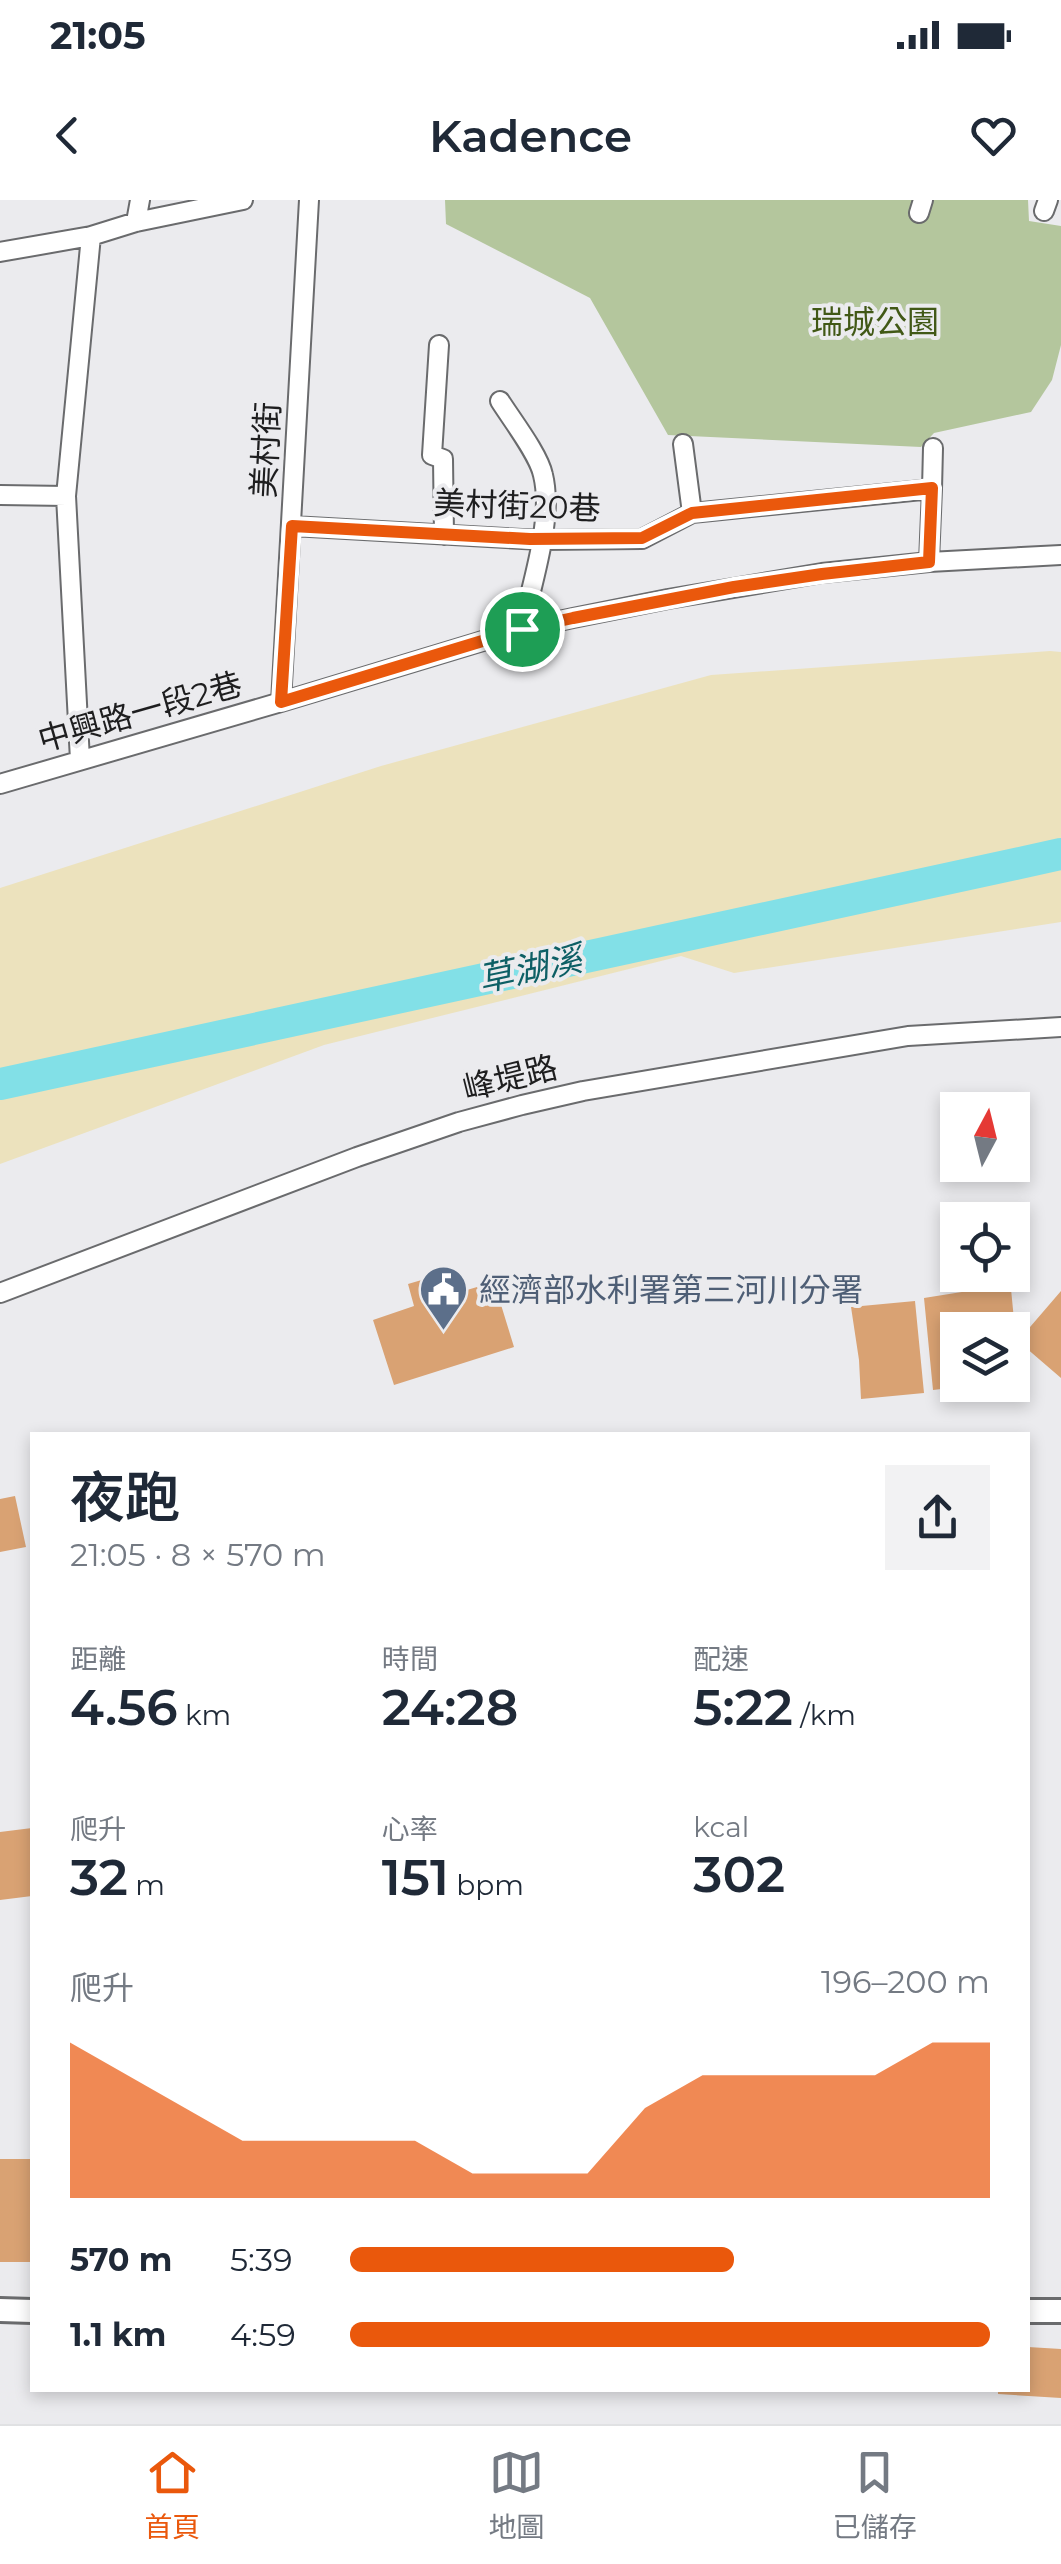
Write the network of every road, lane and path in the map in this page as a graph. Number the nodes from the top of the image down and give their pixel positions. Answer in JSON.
{"nodes":[{"id":1,"x":140,"y":200,"type":"edge"},
{"id":2,"x":242,"y":200,"type":"edge"},
{"id":3,"x":309,"y":200,"type":"edge"},
{"id":4,"x":136,"y":222,"type":"junction"},
{"id":5,"x":91,"y":236,"type":"junction"},
{"id":6,"x":0,"y":252,"type":"edge"},
{"id":7,"x":439,"y":345,"type":"dead end"},
{"id":8,"x":500,"y":401,"type":"dead end"},
{"id":9,"x":683,"y":444,"type":"dead end"},
{"id":10,"x":933,"y":448,"type":"dead end"},
{"id":11,"x":932,"y":488,"type":"junction"},
{"id":12,"x":0,"y":495,"type":"edge"},
{"id":13,"x":66,"y":496,"type":"junction"},
{"id":14,"x":692,"y":513,"type":"junction"},
{"id":15,"x":292,"y":526,"type":"junction"},
{"id":16,"x":444,"y":535,"type":"junction"},
{"id":17,"x":541,"y":540,"type":"junction"},
{"id":18,"x":1061,"y":555,"type":"edge"},
{"id":19,"x":929,"y":562,"type":"junction"},
{"id":20,"x":522,"y":629,"type":"junction"},
{"id":21,"x":281,"y":702,"type":"junction"},
{"id":22,"x":80,"y":760,"type":"junction"},
{"id":23,"x":0,"y":784,"type":"edge"},
{"id":24,"x":1061,"y":1027,"type":"edge"},
{"id":25,"x":0,"y":1292,"type":"edge"},
{"id":26,"x":0,"y":2310,"type":"edge"},
{"id":27,"x":30,"y":2310,"type":"edge"},
{"id":28,"x":1061,"y":2310,"type":"edge"},
{"id":29,"x":1030,"y":2311,"type":"edge"}],
"edges":[{"from":1,"to":4,"type":"street"},
{"from":2,"to":4,"type":"street"},
{"from":3,"to":15,"type":"street","name":"美村街"},
{"from":4,"to":5,"type":"street"},
{"from":5,"to":6,"type":"street"},
{"from":5,"to":13,"type":"street"},
{"from":7,"to":16,"type":"street"},
{"from":8,"to":17,"type":"street"},
{"from":9,"to":14,"type":"street"},
{"from":10,"to":11,"type":"street"},
{"from":11,"to":14,"type":"street","name":"美村街20巷"},
{"from":11,"to":19,"type":"street"},
{"from":12,"to":13,"type":"street"},
{"from":13,"to":22,"type":"street"},
{"from":14,"to":17,"type":"street","name":"美村街20巷"},
{"from":15,"to":16,"type":"street","name":"美村街20巷"},
{"from":15,"to":21,"type":"street","name":"美村街"},
{"from":16,"to":17,"type":"street","name":"美村街20巷"},
{"from":17,"to":20,"type":"street"},
{"from":18,"to":19,"type":"street","name":"中興路一段2巷"},
{"from":19,"to":20,"type":"street","name":"中興路一段2巷"},
{"from":20,"to":21,"type":"street","name":"中興路一段2巷"},
{"from":21,"to":22,"type":"street","name":"中興路一段2巷"},
{"from":22,"to":23,"type":"street","name":"中興路一段2巷"},
{"from":24,"to":25,"type":"street","name":"峰堤路"},
{"from":26,"to":27,"type":"street"},
{"from":28,"to":29,"type":"street"}]}
